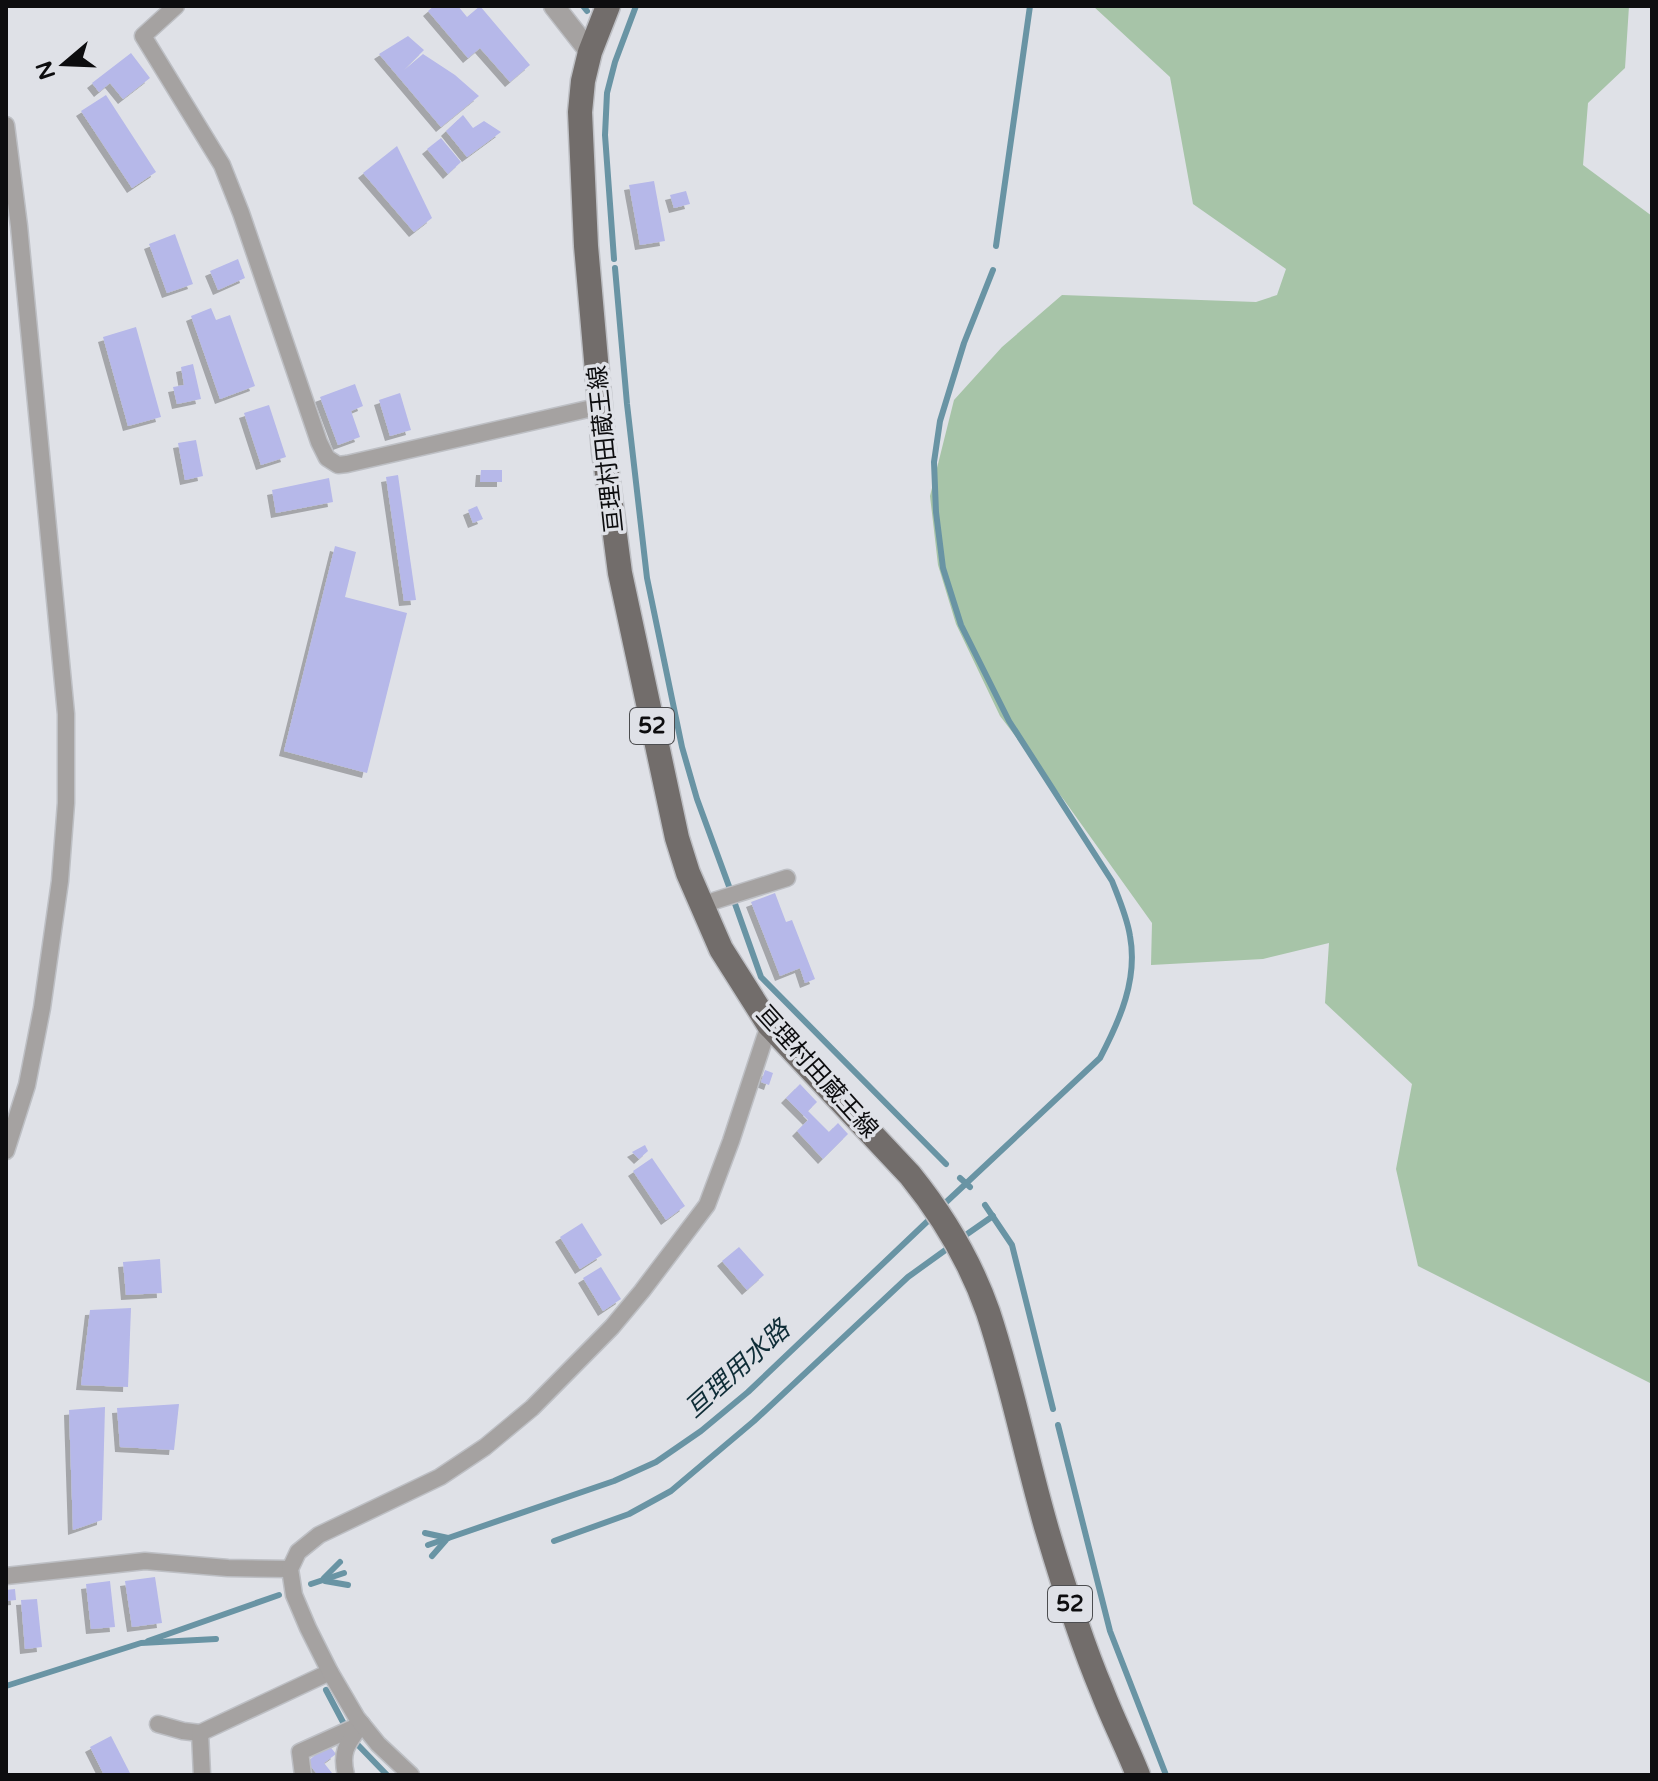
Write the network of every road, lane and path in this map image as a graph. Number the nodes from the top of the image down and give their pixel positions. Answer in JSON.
{"nodes":[{"id":1,"x":176,"y":6,"type":"edge"},
{"id":2,"x":554,"y":6,"type":"edge"},
{"id":3,"x":608,"y":6,"type":"edge"},
{"id":4,"x":590,"y":52,"type":"junction"},
{"id":5,"x":6,"y":125,"type":"edge"},
{"id":6,"x":601,"y":406,"type":"junction"},
{"id":7,"x":787,"y":878,"type":"dead end"},
{"id":8,"x":701,"y":905,"type":"junction"},
{"id":9,"x":769,"y":1025,"type":"junction"},
{"id":10,"x":6,"y":1151,"type":"edge"},
{"id":11,"x":290,"y":1569,"type":"junction"},
{"id":12,"x":6,"y":1576,"type":"edge"},
{"id":13,"x":330,"y":1672,"type":"junction"},
{"id":14,"x":158,"y":1724,"type":"dead end"},
{"id":15,"x":362,"y":1724,"type":"junction"},
{"id":16,"x":200,"y":1733,"type":"junction"},
{"id":17,"x":202,"y":1775,"type":"edge"},
{"id":18,"x":303,"y":1775,"type":"edge"},
{"id":19,"x":346,"y":1775,"type":"edge"},
{"id":20,"x":411,"y":1775,"type":"edge"},
{"id":21,"x":1138,"y":1775,"type":"edge"}],
"edges":[{"from":1,"to":6,"type":"street"},
{"from":2,"to":4,"type":"street"},
{"from":3,"to":4,"type":"main road","name":"亘理村田蔵王線","number":"52"},
{"from":4,"to":6,"type":"main road","name":"亘理村田蔵王線","number":"52"},
{"from":5,"to":10,"type":"street"},
{"from":6,"to":8,"type":"main road","name":"亘理村田蔵王線","number":"52"},
{"from":7,"to":8,"type":"street"},
{"from":8,"to":9,"type":"main road","name":"亘理村田蔵王線","number":"52"},
{"from":9,"to":11,"type":"street"},
{"from":9,"to":21,"type":"main road","name":"亘理村田蔵王線","number":"52"},
{"from":11,"to":12,"type":"street"},
{"from":11,"to":13,"type":"street"},
{"from":13,"to":15,"type":"street"},
{"from":13,"to":16,"type":"street"},
{"from":14,"to":16,"type":"street"},
{"from":15,"to":18,"type":"street"},
{"from":15,"to":19,"type":"street"},
{"from":15,"to":20,"type":"street"},
{"from":16,"to":17,"type":"street"}]}
